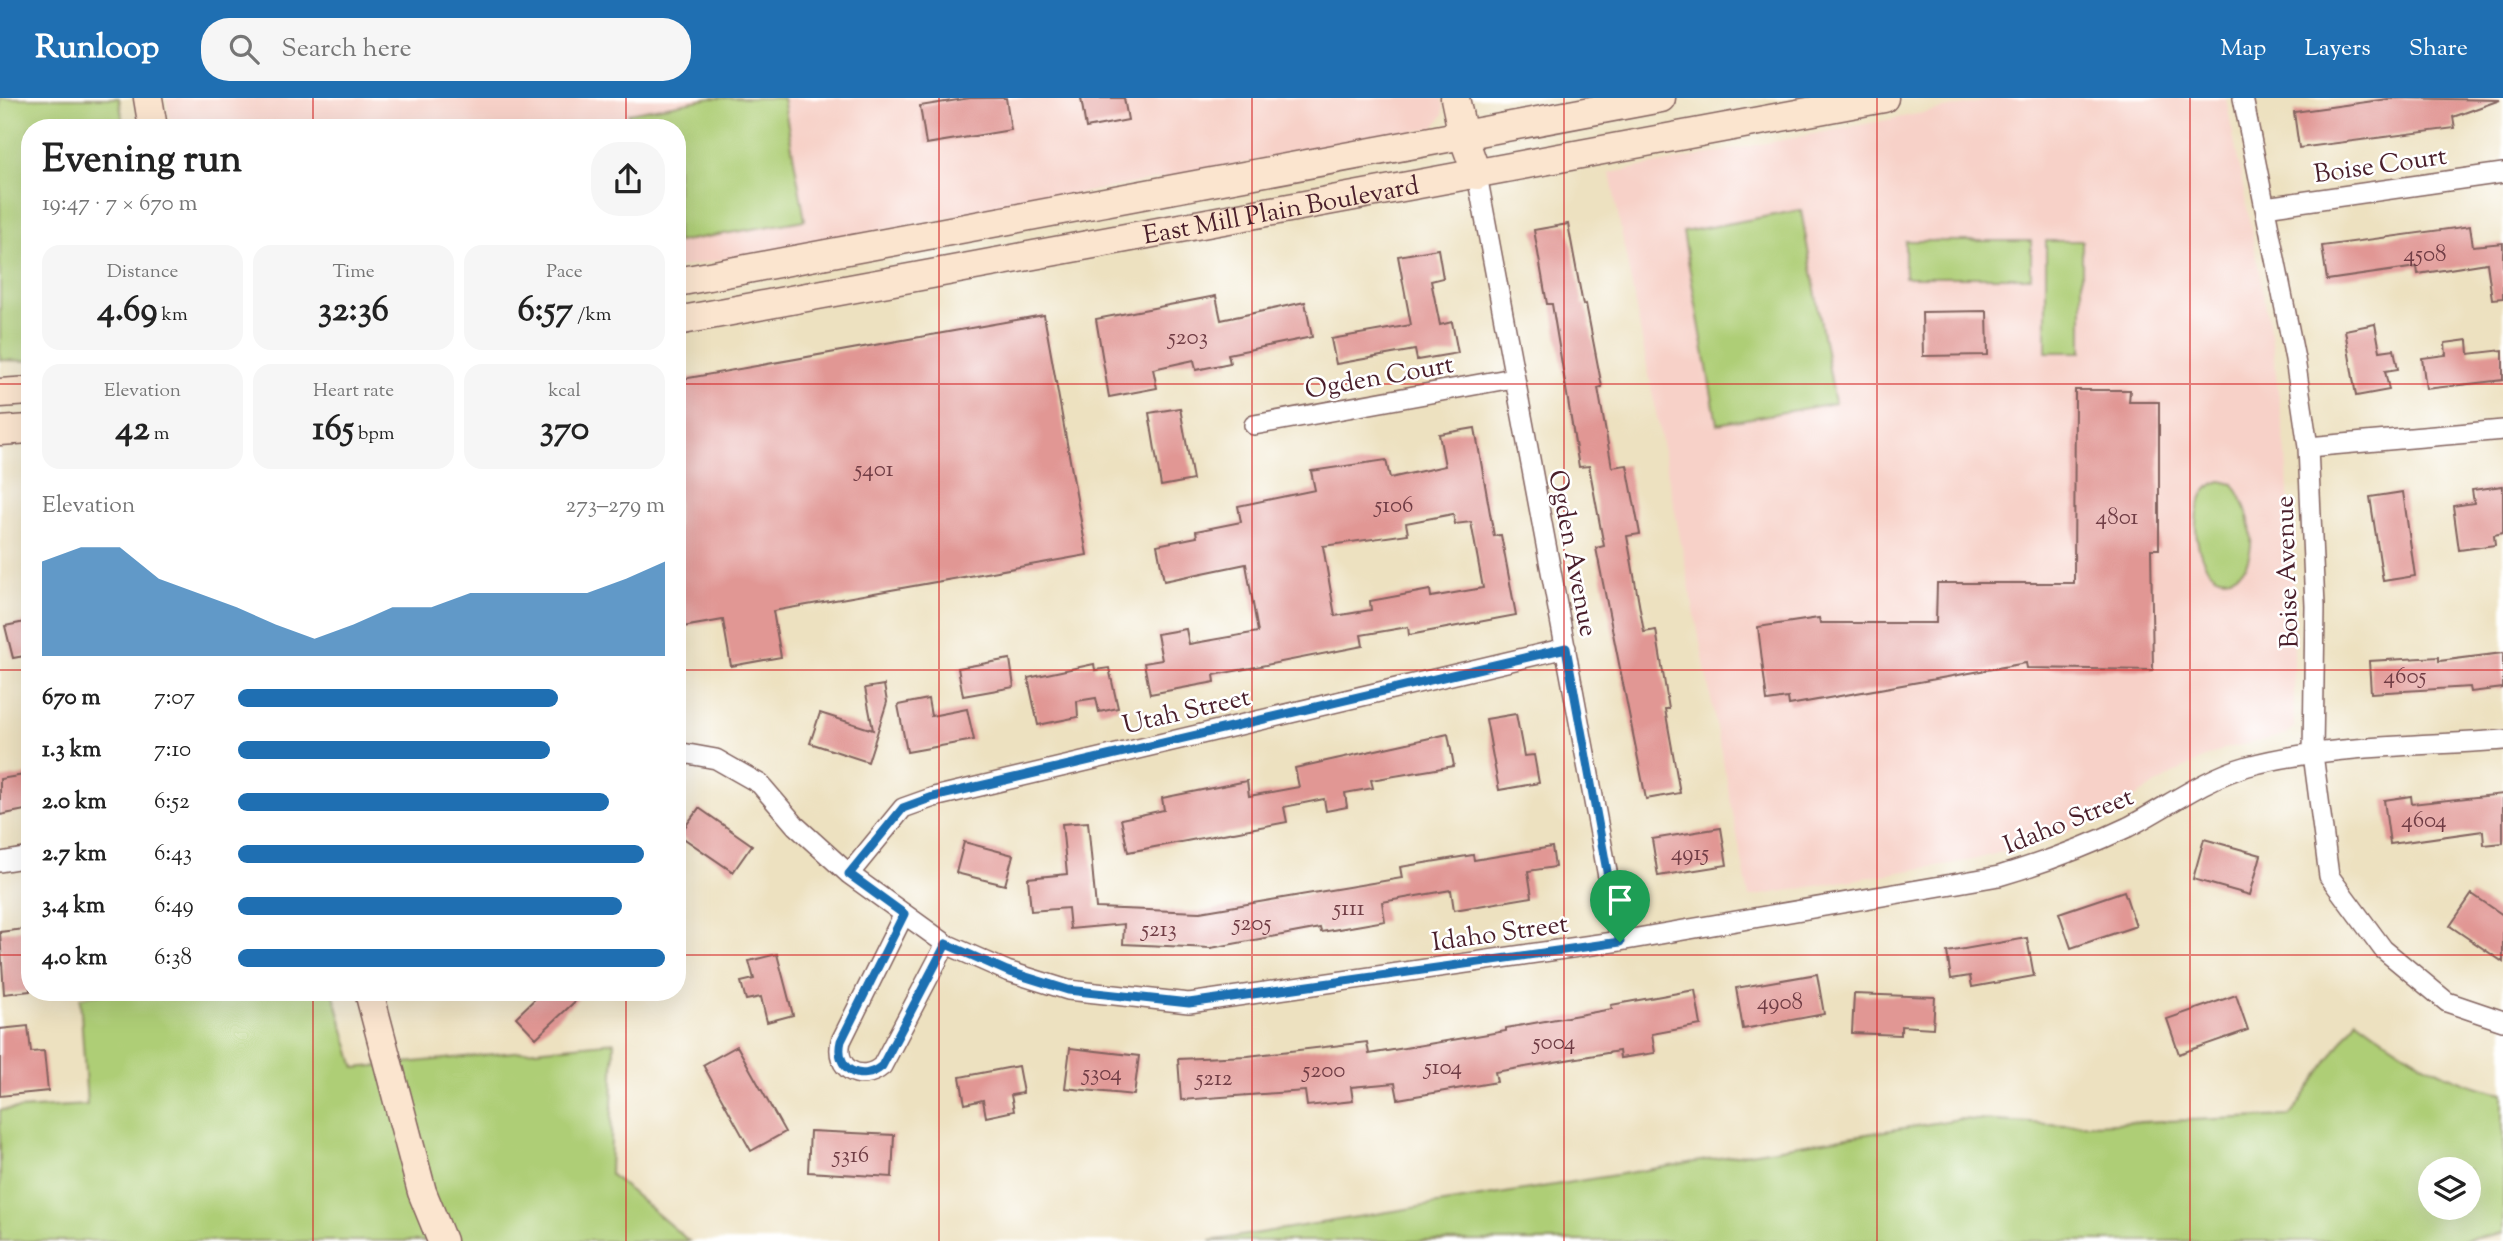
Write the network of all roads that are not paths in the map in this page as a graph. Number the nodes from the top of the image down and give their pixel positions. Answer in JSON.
{"nodes":[{"id":1,"x":148,"y":98,"type":"edge"},
{"id":2,"x":1455,"y":98,"type":"edge"},
{"id":3,"x":1474,"y":98,"type":"edge"},
{"id":4,"x":1661,"y":98,"type":"edge"},
{"id":5,"x":1884,"y":98,"type":"edge"},
{"id":6,"x":2244,"y":98,"type":"edge"},
{"id":7,"x":152,"y":119,"type":"edge"},
{"id":8,"x":1472,"y":134,"type":"junction"},
{"id":9,"x":2503,"y":173,"type":"edge"},
{"id":10,"x":1477,"y":175,"type":"junction"},
{"id":11,"x":2265,"y":207,"type":"junction"},
{"id":12,"x":879,"y":243,"type":"junction"},
{"id":13,"x":686,"y":280,"type":"edge"},
{"id":14,"x":688,"y":319,"type":"edge"},
{"id":15,"x":1513,"y":378,"type":"junction"},
{"id":16,"x":21,"y":392,"type":"edge"},
{"id":17,"x":0,"y":393,"type":"edge"},
{"id":18,"x":1255,"y":425,"type":"dead end"},
{"id":19,"x":21,"y":430,"type":"edge"},
{"id":20,"x":2503,"y":430,"type":"edge"},
{"id":21,"x":0,"y":431,"type":"edge"},
{"id":22,"x":2308,"y":447,"type":"junction"},
{"id":23,"x":1566,"y":648,"type":"junction"},
{"id":24,"x":2503,"y":740,"type":"edge"},
{"id":25,"x":686,"y":754,"type":"edge"},
{"id":26,"x":2313,"y":754,"type":"junction"},
{"id":27,"x":21,"y":858,"type":"edge"},
{"id":28,"x":0,"y":862,"type":"edge"},
{"id":29,"x":849,"y":874,"type":"junction"},
{"id":30,"x":904,"y":914,"type":"junction"},
{"id":31,"x":1620,"y":942,"type":"junction"},
{"id":32,"x":946,"y":944,"type":"junction"},
{"id":33,"x":371,"y":1001,"type":"edge"},
{"id":34,"x":2503,"y":1021,"type":"edge"},
{"id":35,"x":442,"y":1241,"type":"edge"}],
"edges":[{"from":1,"to":7,"type":"main road"},
{"from":2,"to":8,"type":"main road"},
{"from":3,"to":8,"type":"main road"},
{"from":4,"to":8,"type":"main road","name":"East Mill Plain Boulevard"},
{"from":5,"to":10,"type":"main road","name":"East Mill Plain Boulevard"},
{"from":6,"to":11,"type":"street","name":"Boise Avenue"},
{"from":8,"to":10,"type":"main road"},
{"from":8,"to":12,"type":"main road","name":"East Mill Plain Boulevard"},
{"from":9,"to":11,"type":"street","name":"Boise Court"},
{"from":10,"to":14,"type":"main road","name":"East Mill Plain Boulevard"},
{"from":10,"to":15,"type":"street","name":"Ogden Avenue"},
{"from":11,"to":22,"type":"street","name":"Boise Avenue"},
{"from":12,"to":13,"type":"main road","name":"East Mill Plain Boulevard"},
{"from":12,"to":14,"type":"main road"},
{"from":15,"to":18,"type":"street","name":"Ogden Court"},
{"from":15,"to":23,"type":"street","name":"Ogden Avenue"},
{"from":16,"to":17,"type":"main road"},
{"from":19,"to":21,"type":"main road"},
{"from":20,"to":22,"type":"street"},
{"from":22,"to":26,"type":"street","name":"Boise Avenue"},
{"from":23,"to":29,"type":"street","name":"Utah Street"},
{"from":23,"to":31,"type":"street","name":"Ogden Avenue"},
{"from":24,"to":26,"type":"street","name":"Idaho Street"},
{"from":25,"to":29,"type":"street","name":"Idaho Street"},
{"from":26,"to":31,"type":"street","name":"Idaho Street"},
{"from":26,"to":34,"type":"street","name":"Boise Avenue"},
{"from":27,"to":28,"type":"street"},
{"from":29,"to":30,"type":"street","name":"Idaho Street"},
{"from":30,"to":32,"type":"street","name":"Idaho Street"},
{"from":30,"to":32,"type":"street"},
{"from":31,"to":32,"type":"street","name":"Idaho Street"},
{"from":33,"to":35,"type":"main road"}]}
